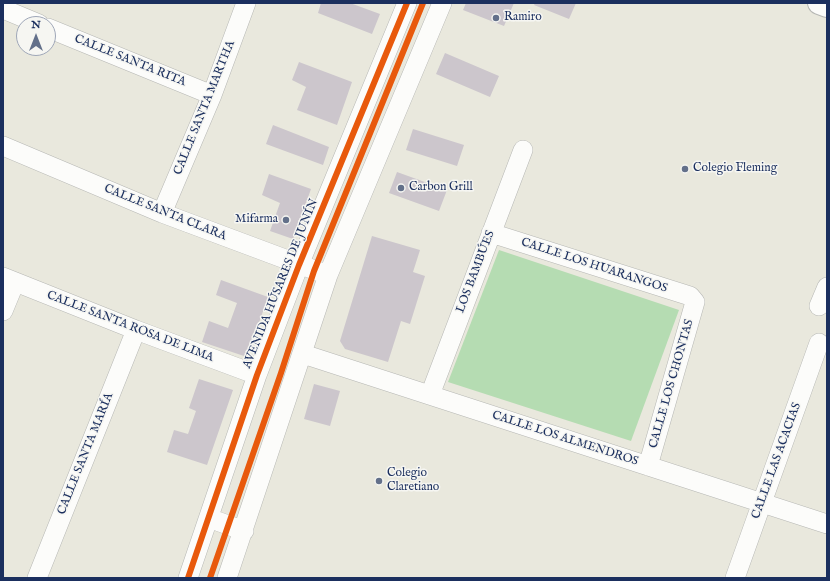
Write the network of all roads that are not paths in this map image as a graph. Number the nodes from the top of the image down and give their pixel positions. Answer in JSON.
{"nodes":[{"id":1,"x":246,"y":3,"type":"edge"},
{"id":2,"x":407,"y":3,"type":"edge"},
{"id":3,"x":442,"y":3,"type":"edge"},
{"id":4,"x":819,"y":3,"type":"edge"},
{"id":5,"x":827,"y":6,"type":"edge"},
{"id":6,"x":3,"y":9,"type":"edge"},
{"id":7,"x":20,"y":16,"type":"edge"},
{"id":8,"x":56,"y":31,"type":"edge"},
{"id":9,"x":212,"y":95,"type":"junction"},
{"id":10,"x":3,"y":146,"type":"edge"},
{"id":11,"x":523,"y":150,"type":"dead end"},
{"id":12,"x":162,"y":213,"type":"junction"},
{"id":13,"x":491,"y":233,"type":"junction"},
{"id":14,"x":299,"y":265,"type":"junction"},
{"id":15,"x":328,"y":275,"type":"junction"},
{"id":16,"x":9,"y":280,"type":"edge"},
{"id":17,"x":827,"y":287,"type":"edge"},
{"id":18,"x":695,"y":302,"type":"joint"},
{"id":19,"x":819,"y":306,"type":"dead end"},
{"id":20,"x":3,"y":311,"type":"edge"},
{"id":21,"x":136,"y":330,"type":"junction"},
{"id":22,"x":819,"y":343,"type":"dead end"},
{"id":23,"x":303,"y":354,"type":"junction"},
{"id":24,"x":257,"y":375,"type":"junction"},
{"id":25,"x":430,"y":395,"type":"junction"},
{"id":26,"x":648,"y":466,"type":"junction"},
{"id":27,"x":763,"y":503,"type":"junction"},
{"id":28,"x":209,"y":518,"type":"junction"},
{"id":29,"x":827,"y":524,"type":"edge"},
{"id":30,"x":244,"y":531,"type":"junction"},
{"id":31,"x":37,"y":578,"type":"edge"},
{"id":32,"x":188,"y":578,"type":"edge"},
{"id":33,"x":227,"y":578,"type":"edge"},
{"id":34,"x":735,"y":578,"type":"edge"}],
"edges":[{"from":1,"to":9,"type":"street","name":"CALLE SANTA MARTHA"},
{"from":2,"to":14,"type":"street","name":"AVENIDA HÚSARES DE JUNÍN"},
{"from":3,"to":15,"type":"street"},
{"from":4,"to":5,"type":"main road"},
{"from":6,"to":7,"type":"street"},
{"from":8,"to":9,"type":"street","name":"CALLE SANTA RITA"},
{"from":9,"to":12,"type":"street","name":"CALLE SANTA MARTHA"},
{"from":10,"to":12,"type":"street","name":"CALLE SANTA CLARA"},
{"from":11,"to":13,"type":"street","name":"LOS BAMBÚES"},
{"from":12,"to":14,"type":"street","name":"CALLE SANTA CLARA"},
{"from":13,"to":18,"type":"street","name":"CALLE LOS HUARANGOS"},
{"from":13,"to":25,"type":"street","name":"LOS BAMBÚES"},
{"from":14,"to":15,"type":"street","name":"CALLE SANTA CLARA"},
{"from":14,"to":24,"type":"street","name":"AVENIDA HÚSARES DE JUNÍN"},
{"from":15,"to":23,"type":"street"},
{"from":16,"to":20,"type":"street"},
{"from":16,"to":21,"type":"street","name":"CALLE SANTA ROSA DE LIMA"},
{"from":17,"to":19,"type":"street"},
{"from":18,"to":26,"type":"street","name":"CALLE LOS CHONTAS"},
{"from":21,"to":24,"type":"street","name":"CALLE SANTA ROSA DE LIMA"},
{"from":21,"to":31,"type":"street","name":"CALLE SANTA MARÍA"},
{"from":22,"to":27,"type":"street","name":"CALLE LAS ACACIAS"},
{"from":23,"to":25,"type":"street","name":"CALLE LOS ALMENDROS"},
{"from":23,"to":30,"type":"street"},
{"from":24,"to":28,"type":"street","name":"AVENIDA HÚSARES DE JUNÍN"},
{"from":25,"to":26,"type":"street","name":"CALLE LOS ALMENDROS"},
{"from":26,"to":27,"type":"street","name":"CALLE LOS ALMENDROS"},
{"from":27,"to":29,"type":"street","name":"CALLE LOS ALMENDROS"},
{"from":27,"to":34,"type":"street","name":"CALLE LAS ACACIAS"},
{"from":28,"to":30,"type":"street"},
{"from":28,"to":32,"type":"street","name":"AVENIDA HÚSARES DE JUNÍN"},
{"from":30,"to":33,"type":"street"}]}
